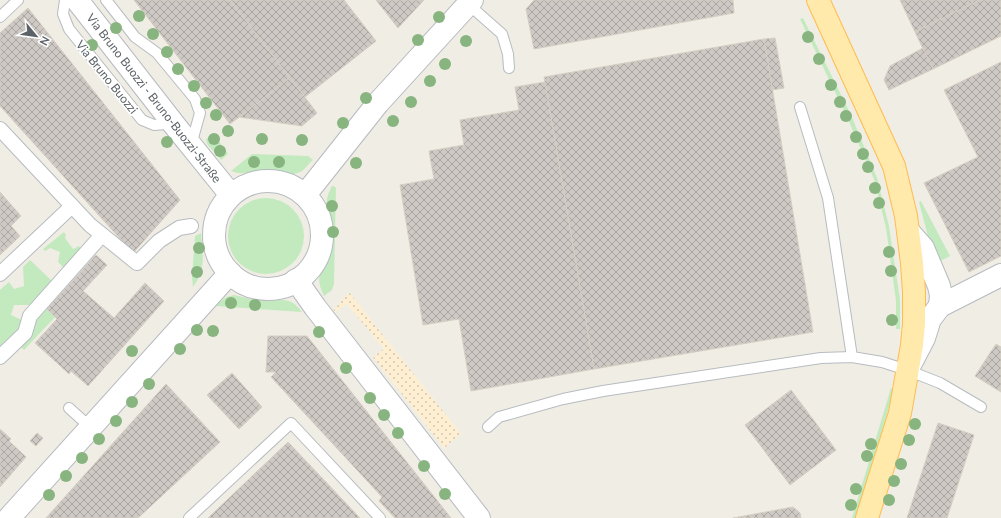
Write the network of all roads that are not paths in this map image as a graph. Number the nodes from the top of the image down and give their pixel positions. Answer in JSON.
{"nodes":[{"id":1,"x":18,"y":0,"type":"edge"},
{"id":2,"x":65,"y":0,"type":"edge"},
{"id":3,"x":77,"y":0,"type":"edge"},
{"id":4,"x":106,"y":0,"type":"edge"},
{"id":5,"x":818,"y":0,"type":"edge"},
{"id":6,"x":470,"y":2,"type":"edge"},
{"id":7,"x":0,"y":17,"type":"edge"},
{"id":8,"x":509,"y":68,"type":"dead end"},
{"id":9,"x":800,"y":107,"type":"dead end"},
{"id":10,"x":176,"y":127,"type":"junction"},
{"id":11,"x":0,"y":129,"type":"edge"},
{"id":12,"x":191,"y":145,"type":"junction"},
{"id":13,"x":231,"y":195,"type":"junction"},
{"id":14,"x":305,"y":195,"type":"junction"},
{"id":15,"x":72,"y":206,"type":"junction"},
{"id":16,"x":191,"y":226,"type":"dead end"},
{"id":17,"x":908,"y":231,"type":"junction"},
{"id":18,"x":102,"y":235,"type":"junction"},
{"id":19,"x":230,"y":273,"type":"junction"},
{"id":20,"x":0,"y":274,"type":"edge"},
{"id":21,"x":1001,"y":275,"type":"edge"},
{"id":22,"x":296,"y":280,"type":"junction"},
{"id":23,"x":940,"y":306,"type":"junction"},
{"id":24,"x":0,"y":357,"type":"edge"},
{"id":25,"x":852,"y":357,"type":"junction"},
{"id":26,"x":907,"y":370,"type":"junction"},
{"id":27,"x":981,"y":407,"type":"dead end"},
{"id":28,"x":69,"y":408,"type":"dead end"},
{"id":29,"x":90,"y":427,"type":"junction"},
{"id":30,"x":488,"y":427,"type":"dead end"},
{"id":31,"x":9,"y":518,"type":"edge"},
{"id":32,"x":189,"y":518,"type":"edge"},
{"id":33,"x":380,"y":518,"type":"edge"},
{"id":34,"x":480,"y":518,"type":"edge"},
{"id":35,"x":867,"y":518,"type":"edge"}],
"edges":[{"from":1,"to":7,"type":"lane"},
{"from":2,"to":10,"type":"lane","name":"Via Bruno Buozzi"},
{"from":3,"to":10,"type":"main road","name":"Via Bruno Buozzi - Bruno-Buozzi-Straße"},
{"from":4,"to":12,"type":"lane"},
{"from":5,"to":17,"type":"main road"},
{"from":6,"to":8,"type":"lane"},
{"from":6,"to":14,"type":"main road"},
{"from":9,"to":25,"type":"lane"},
{"from":10,"to":12,"type":"main road","name":"Via Bruno Buozzi - Bruno-Buozzi-Straße"},
{"from":11,"to":15,"type":"street"},
{"from":12,"to":13,"type":"main road","name":"Via Bruno Buozzi - Bruno-Buozzi-Straße"},
{"from":13,"to":14,"type":"main road"},
{"from":13,"to":19,"type":"main road"},
{"from":14,"to":22,"type":"main road"},
{"from":15,"to":18,"type":"street"},
{"from":15,"to":20,"type":"street"},
{"from":16,"to":18,"type":"street"},
{"from":17,"to":23,"type":"main road"},
{"from":17,"to":26,"type":"main road"},
{"from":18,"to":24,"type":"street"},
{"from":19,"to":22,"type":"main road"},
{"from":19,"to":29,"type":"main road"},
{"from":21,"to":23,"type":"main road"},
{"from":22,"to":34,"type":"main road"},
{"from":23,"to":26,"type":"main road"},
{"from":25,"to":26,"type":"lane"},
{"from":25,"to":30,"type":"lane"},
{"from":26,"to":27,"type":"lane"},
{"from":26,"to":35,"type":"main road"},
{"from":28,"to":29,"type":"lane"},
{"from":29,"to":31,"type":"main road"},
{"from":32,"to":33,"type":"lane"}]}
